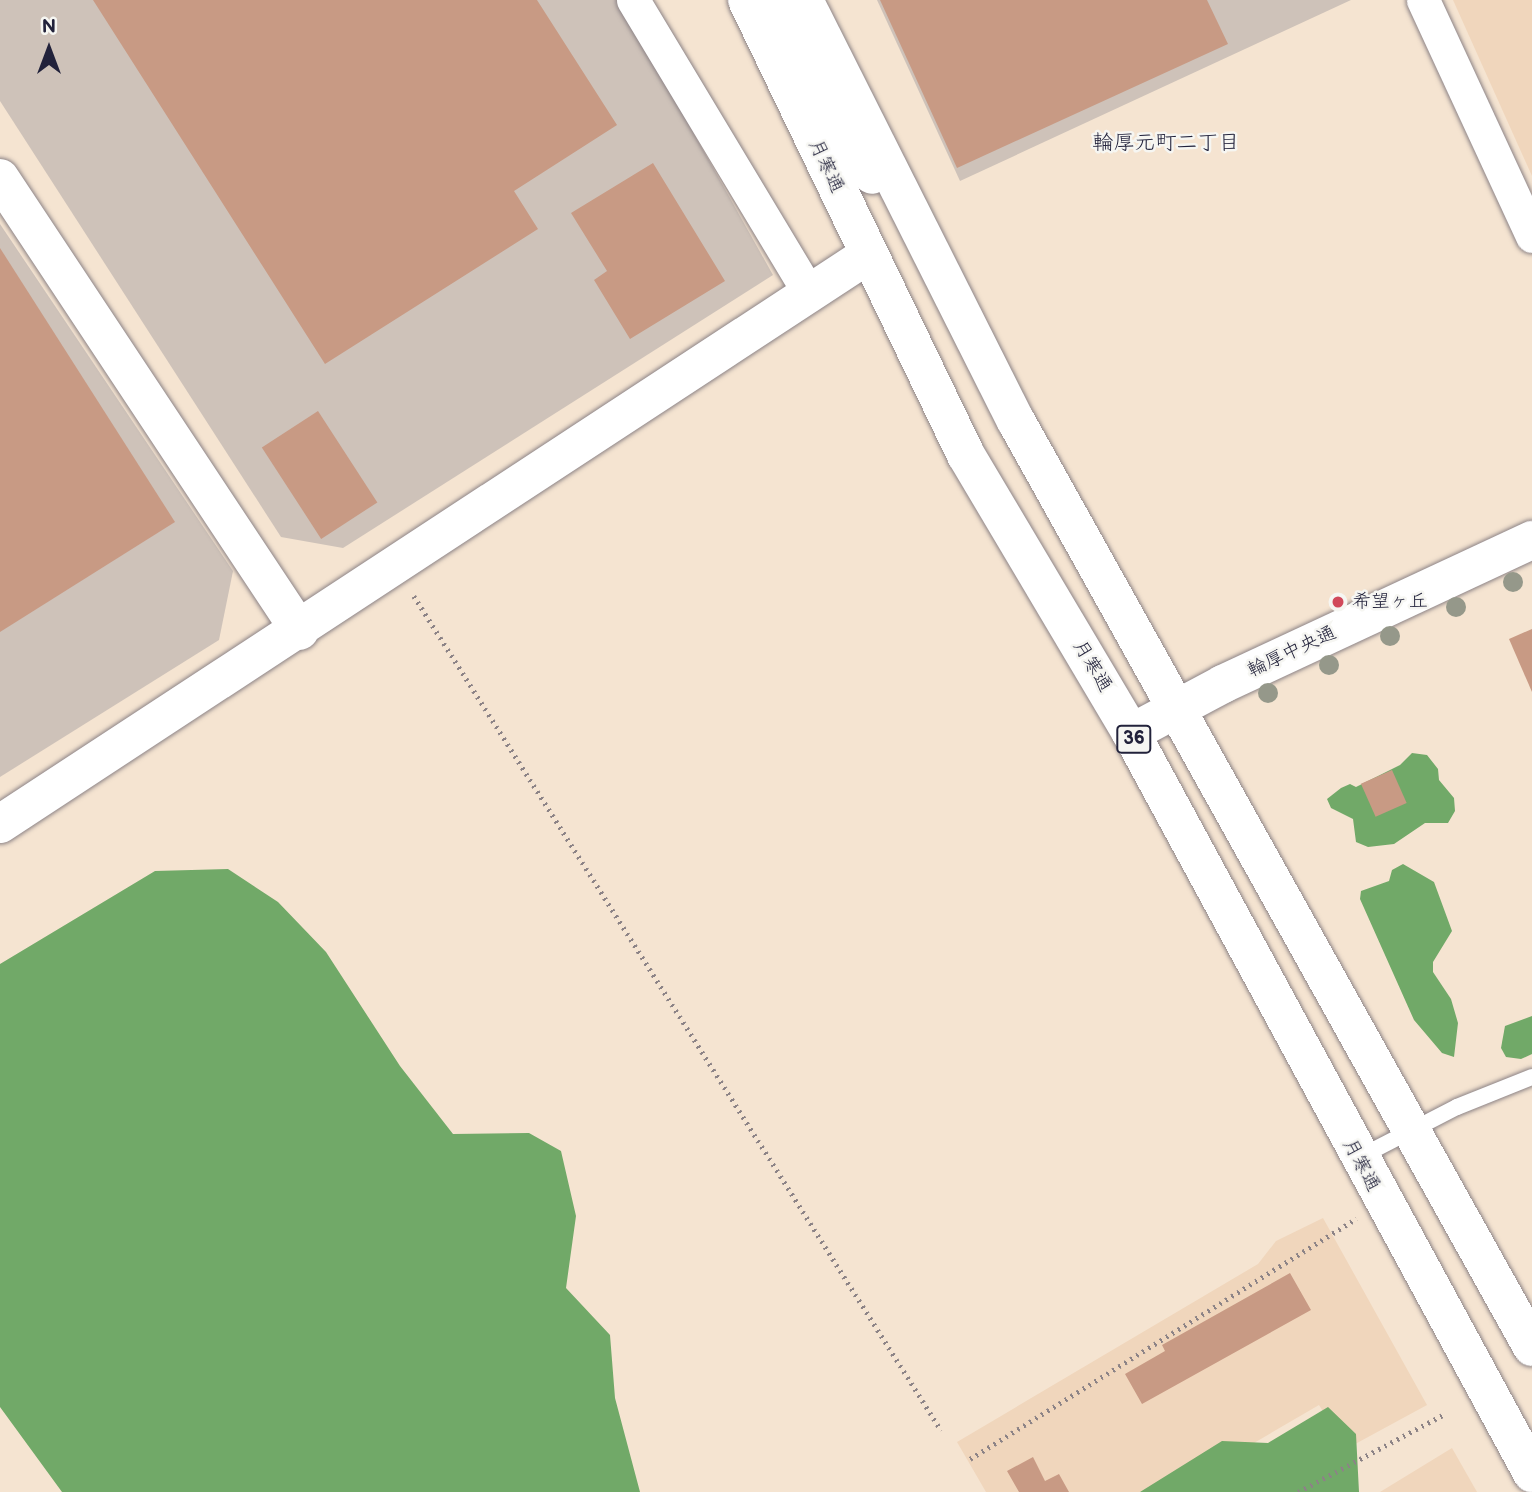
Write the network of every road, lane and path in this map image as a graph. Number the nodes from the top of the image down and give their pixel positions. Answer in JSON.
{"nodes":[{"id":1,"x":633,"y":0,"type":"edge"},
{"id":2,"x":747,"y":0,"type":"edge"},
{"id":3,"x":782,"y":0,"type":"edge"},
{"id":4,"x":804,"y":0,"type":"edge"},
{"id":5,"x":1423,"y":0,"type":"edge"},
{"id":6,"x":0,"y":178,"type":"edge"},
{"id":7,"x":1532,"y":236,"type":"edge"},
{"id":8,"x":868,"y":255,"type":"junction"},
{"id":9,"x":810,"y":294,"type":"junction"},
{"id":10,"x":968,"y":330,"type":"junction"},
{"id":11,"x":1532,"y":540,"type":"edge"},
{"id":12,"x":396,"y":568,"type":"junction"},
{"id":13,"x":300,"y":631,"type":"junction"},
{"id":14,"x":1175,"y":709,"type":"junction"},
{"id":15,"x":1131,"y":733,"type":"junction"},
{"id":16,"x":0,"y":824,"type":"edge"},
{"id":17,"x":1532,"y":1077,"type":"edge"},
{"id":18,"x":1410,"y":1130,"type":"junction"},
{"id":19,"x":1358,"y":1158,"type":"junction"},
{"id":20,"x":1382,"y":1203,"type":"junction"},
{"id":21,"x":1532,"y":1347,"type":"edge"},
{"id":22,"x":1443,"y":1415,"type":"dead end"},
{"id":23,"x":941,"y":1430,"type":"dead end"},
{"id":24,"x":970,"y":1458,"type":"dead end"},
{"id":25,"x":1532,"y":1473,"type":"edge"},
{"id":26,"x":1297,"y":1492,"type":"edge"}],
"edges":[{"from":1,"to":9,"type":"street"},
{"from":2,"to":8,"type":"main road","name":"月寒通","number":"36"},
{"from":3,"to":10,"type":"main road"},
{"from":4,"to":10,"type":"main road","number":"36"},
{"from":5,"to":7,"type":"street"},
{"from":6,"to":13,"type":"main road"},
{"from":8,"to":9,"type":"main road"},
{"from":8,"to":15,"type":"main road","name":"月寒通","number":"36"},
{"from":9,"to":12,"type":"main road"},
{"from":10,"to":14,"type":"main road","number":"36"},
{"from":11,"to":14,"type":"main road","name":"輪厚中央通"},
{"from":12,"to":13,"type":"main road"},
{"from":12,"to":23,"type":"path"},
{"from":13,"to":16,"type":"main road"},
{"from":14,"to":15,"type":"main road","name":"輪厚中央通"},
{"from":14,"to":18,"type":"main road","number":"36"},
{"from":15,"to":19,"type":"main road","name":"月寒通","number":"36"},
{"from":17,"to":18,"type":"lane"},
{"from":18,"to":19,"type":"lane"},
{"from":18,"to":21,"type":"main road","number":"36"},
{"from":19,"to":20,"type":"main road","name":"月寒通","number":"36"},
{"from":20,"to":24,"type":"path"},
{"from":20,"to":25,"type":"main road","name":"月寒通","number":"36"},
{"from":22,"to":26,"type":"path"}]}
